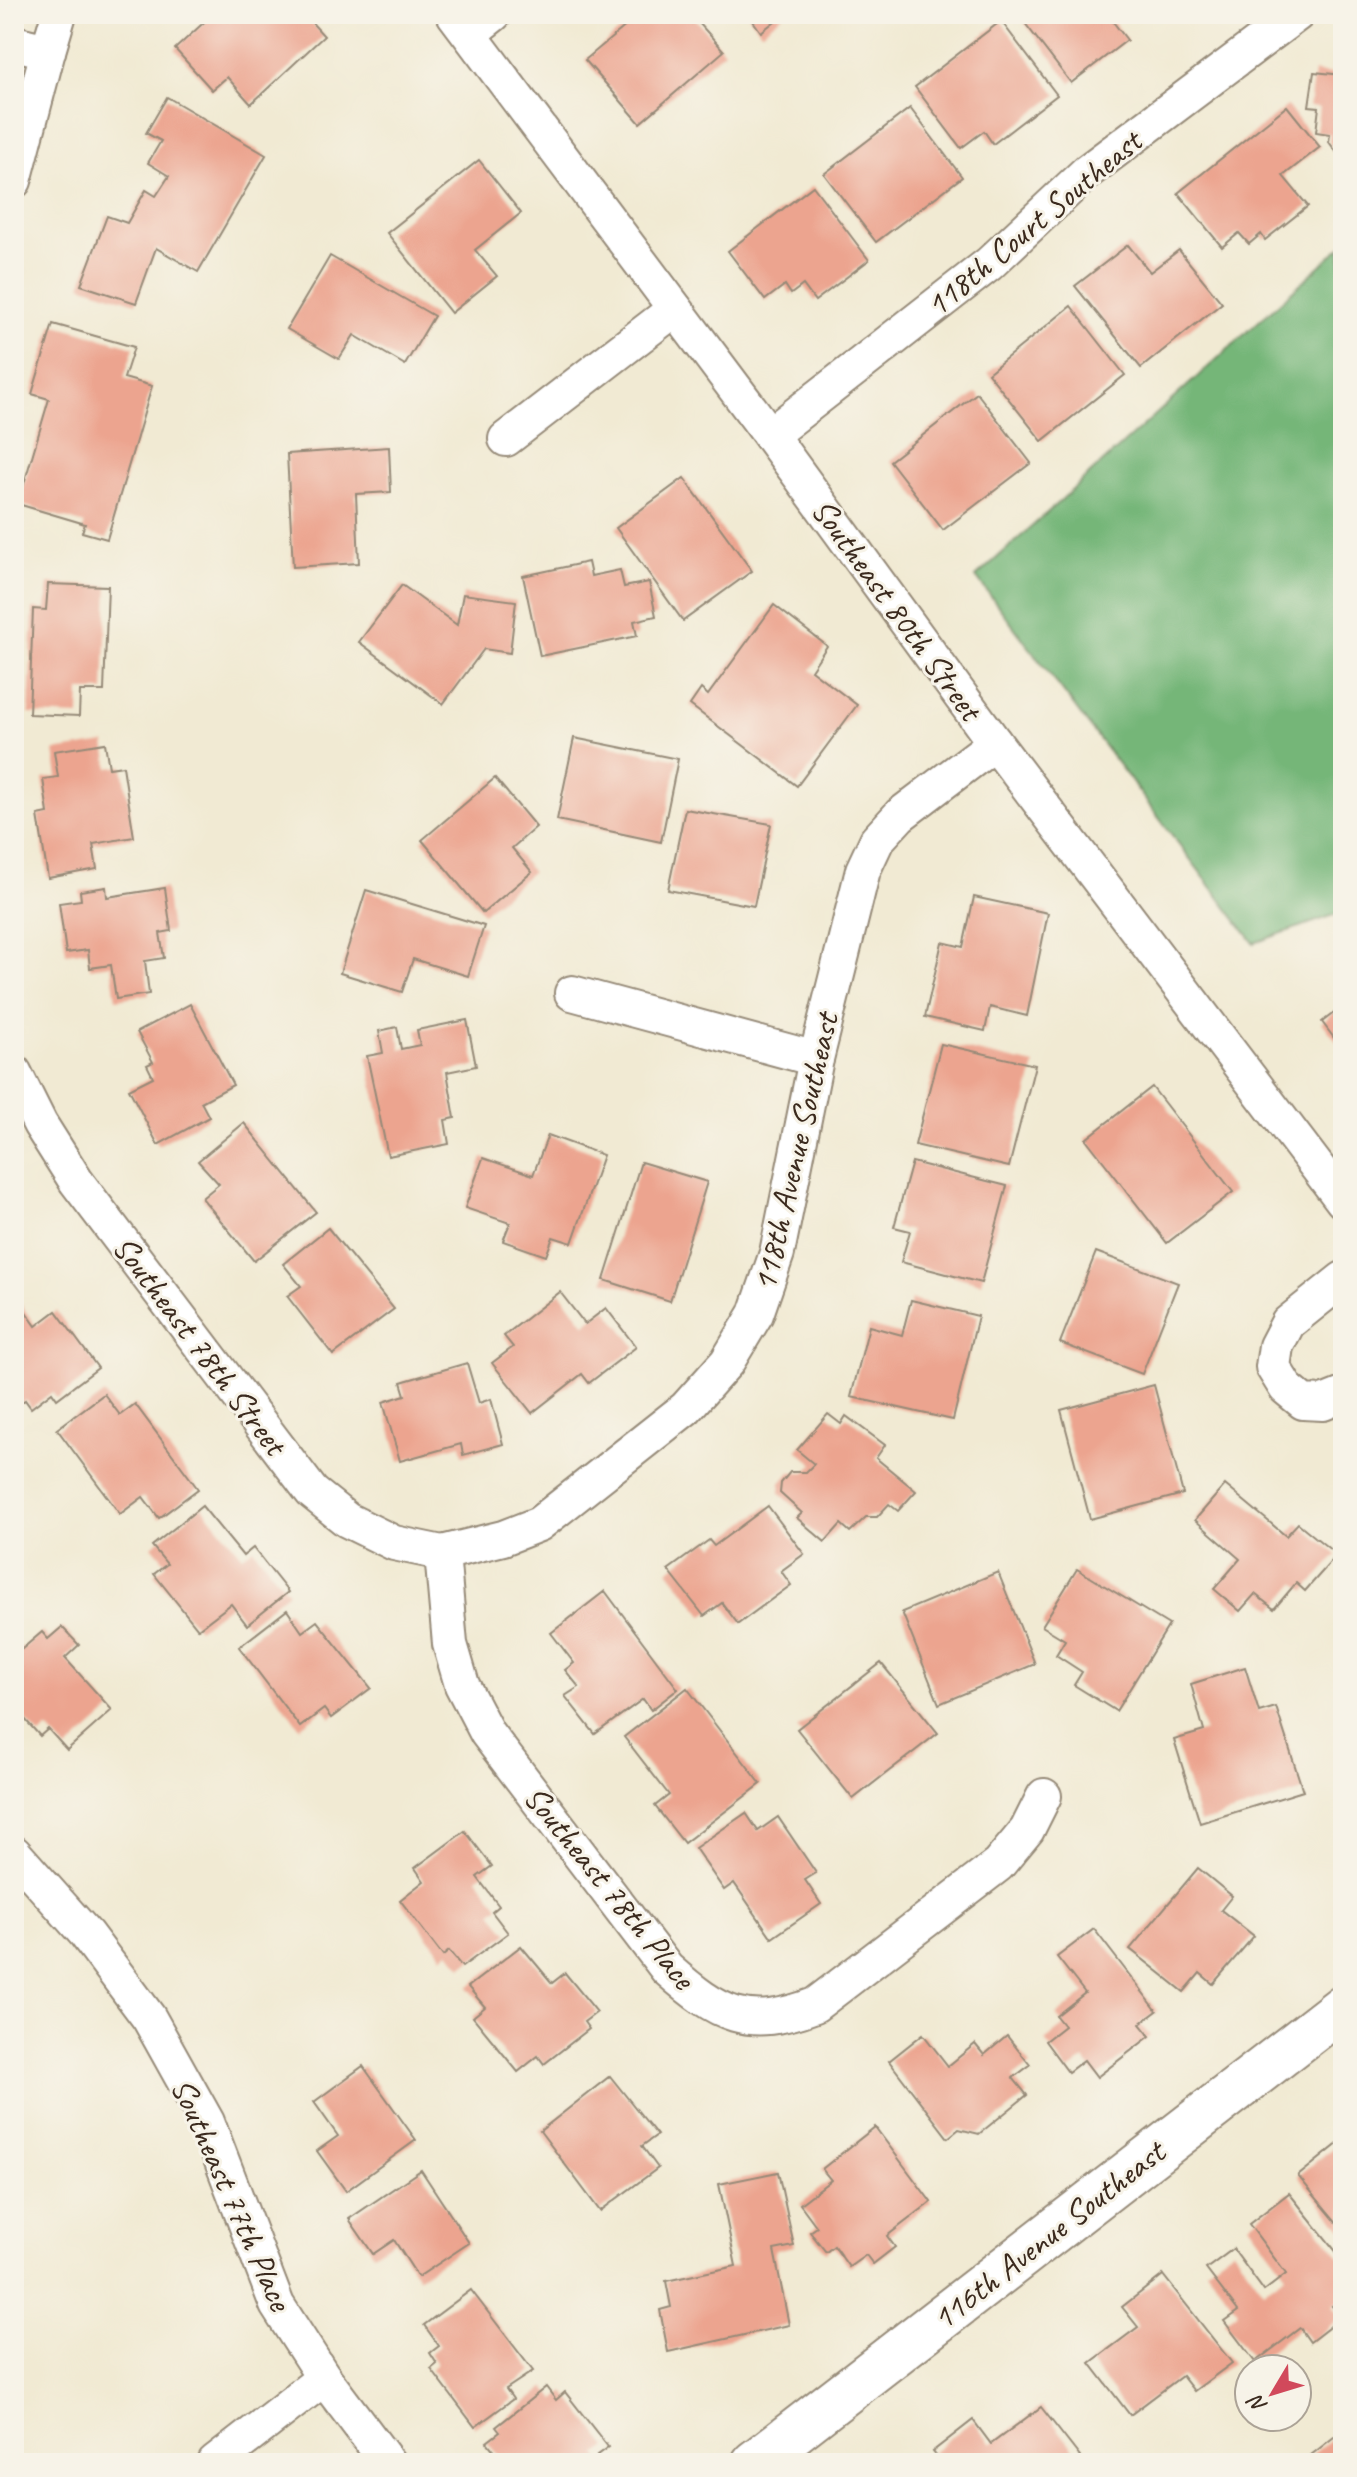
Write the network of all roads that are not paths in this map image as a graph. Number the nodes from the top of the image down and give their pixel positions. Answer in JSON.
{"nodes":[{"id":1,"x":59,"y":14,"type":"edge"},
{"id":2,"x":1297,"y":14,"type":"edge"},
{"id":3,"x":473,"y":20,"type":"edge"},
{"id":4,"x":14,"y":43,"type":"edge"},
{"id":5,"x":48,"y":51,"type":"junction"},
{"id":6,"x":14,"y":181,"type":"edge"},
{"id":7,"x":675,"y":309,"type":"junction"},
{"id":8,"x":770,"y":435,"type":"junction"},
{"id":9,"x":506,"y":439,"type":"dead end"},
{"id":10,"x":995,"y":743,"type":"junction"},
{"id":11,"x":572,"y":993,"type":"dead end"},
{"id":12,"x":816,"y":1059,"type":"junction"},
{"id":13,"x":14,"y":1072,"type":"edge"},
{"id":14,"x":1343,"y":1201,"type":"edge"},
{"id":15,"x":1343,"y":1279,"type":"edge"},
{"id":16,"x":1343,"y":1395,"type":"edge"},
{"id":17,"x":442,"y":1553,"type":"junction"},
{"id":18,"x":1044,"y":1796,"type":"dead end"},
{"id":19,"x":19,"y":1869,"type":"edge"},
{"id":20,"x":1343,"y":2007,"type":"edge"},
{"id":21,"x":324,"y":2378,"type":"junction"},
{"id":22,"x":215,"y":2463,"type":"edge"},
{"id":23,"x":388,"y":2463,"type":"edge"},
{"id":24,"x":754,"y":2463,"type":"edge"}],
"edges":[{"from":1,"to":5,"type":"street"},
{"from":2,"to":8,"type":"street","name":"118th Court Southeast"},
{"from":3,"to":7,"type":"street","name":"Southeast 80th Street"},
{"from":4,"to":5,"type":"street"},
{"from":5,"to":6,"type":"street"},
{"from":7,"to":8,"type":"street","name":"Southeast 80th Street"},
{"from":7,"to":9,"type":"street"},
{"from":8,"to":10,"type":"street","name":"Southeast 80th Street"},
{"from":10,"to":12,"type":"street","name":"118th Avenue Southeast"},
{"from":10,"to":14,"type":"street","name":"Southeast 80th Street"},
{"from":11,"to":12,"type":"street"},
{"from":12,"to":17,"type":"street","name":"118th Avenue Southeast"},
{"from":13,"to":17,"type":"street","name":"Southeast 78th Street"},
{"from":15,"to":16,"type":"street"},
{"from":17,"to":18,"type":"street","name":"Southeast 78th Place"},
{"from":19,"to":21,"type":"street","name":"Southeast 77th Place"},
{"from":20,"to":24,"type":"street","name":"116th Avenue Southeast"},
{"from":21,"to":22,"type":"street"},
{"from":21,"to":23,"type":"street","name":"Southeast 77th Place"}]}
